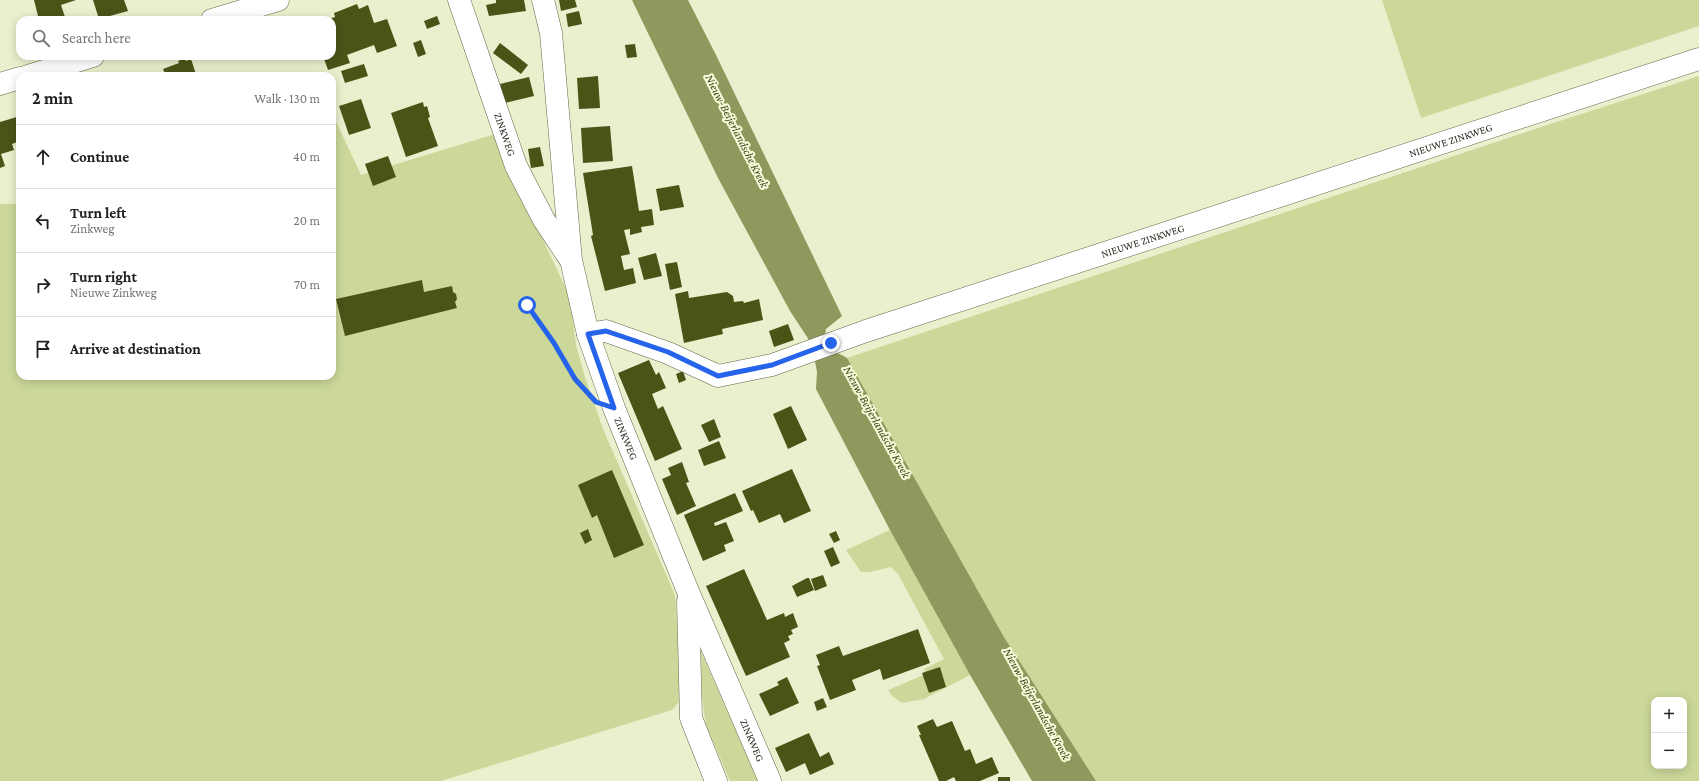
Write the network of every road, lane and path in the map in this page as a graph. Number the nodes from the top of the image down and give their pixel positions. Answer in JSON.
{"nodes":[{"id":1,"x":278,"y":0,"type":"edge"},
{"id":2,"x":459,"y":0,"type":"edge"},
{"id":3,"x":542,"y":0,"type":"edge"},
{"id":4,"x":225,"y":16,"type":"edge"},
{"id":5,"x":1699,"y":59,"type":"edge"},
{"id":6,"x":80,"y":60,"type":"edge"},
{"id":7,"x":41,"y":72,"type":"edge"},
{"id":8,"x":16,"y":79,"type":"edge"},
{"id":9,"x":0,"y":84,"type":"edge"},
{"id":10,"x":570,"y":260,"type":"junction"},
{"id":11,"x":527,"y":305,"type":"dead end"},
{"id":12,"x":588,"y":334,"type":"junction"},
{"id":13,"x":580,"y":385,"type":"dead end"},
{"id":14,"x":687,"y":589,"type":"junction"},
{"id":15,"x":716,"y":781,"type":"edge"},
{"id":16,"x":770,"y":781,"type":"edge"}],
"edges":[{"from":1,"to":4,"type":"street"},
{"from":2,"to":10,"type":"street","name":"ZINKWEG"},
{"from":3,"to":10,"type":"street","name":"ZINKWEG"},
{"from":5,"to":12,"type":"street","name":"NIEUWE ZINKWEG"},
{"from":6,"to":7,"type":"street"},
{"from":8,"to":9,"type":"street"},
{"from":10,"to":12,"type":"street","name":"ZINKWEG"},
{"from":11,"to":13,"type":"path"},
{"from":12,"to":14,"type":"street","name":"ZINKWEG"},
{"from":14,"to":15,"type":"street","name":"ZINKWEG"},
{"from":14,"to":16,"type":"street","name":"ZINKWEG"}]}
